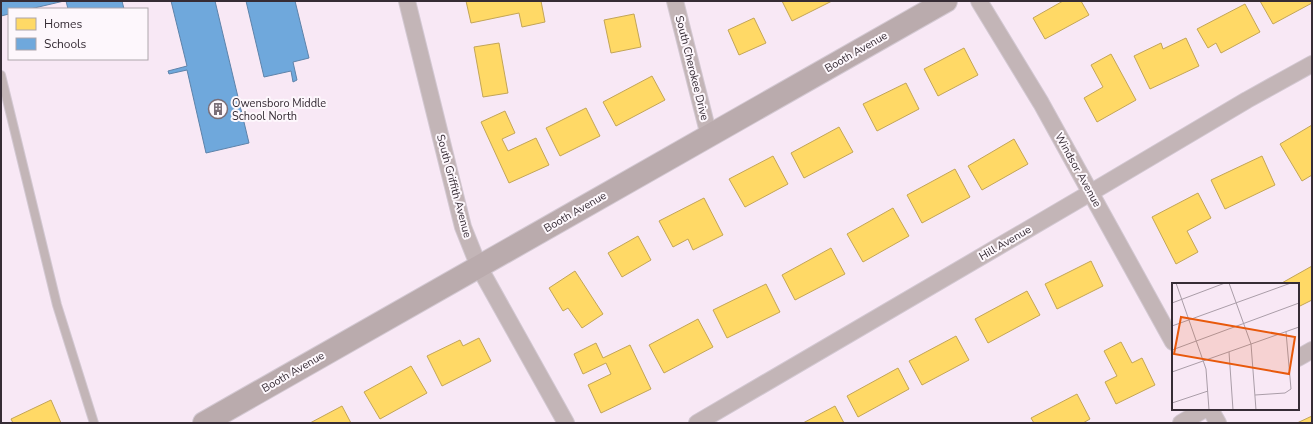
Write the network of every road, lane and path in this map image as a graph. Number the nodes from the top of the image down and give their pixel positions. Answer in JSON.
{"nodes":[{"id":1,"x":407,"y":1,"type":"edge"},
{"id":2,"x":675,"y":1,"type":"edge"},
{"id":3,"x":946,"y":1,"type":"edge"},
{"id":4,"x":979,"y":1,"type":"edge"},
{"id":5,"x":1312,"y":64,"type":"edge"},
{"id":6,"x":1,"y":75,"type":"edge"},
{"id":7,"x":709,"y":136,"type":"junction"},
{"id":8,"x":1090,"y":193,"type":"junction"},
{"id":9,"x":479,"y":267,"type":"junction"},
{"id":10,"x":1172,"y":340,"type":"edge"},
{"id":11,"x":1312,"y":350,"type":"edge"},
{"id":12,"x":1299,"y":357,"type":"edge"},
{"id":13,"x":1203,"y":410,"type":"edge"},
{"id":14,"x":1211,"y":410,"type":"edge"},
{"id":15,"x":94,"y":423,"type":"edge"},
{"id":16,"x":204,"y":423,"type":"edge"},
{"id":17,"x":566,"y":423,"type":"edge"},
{"id":18,"x":697,"y":423,"type":"edge"},
{"id":19,"x":1181,"y":423,"type":"edge"},
{"id":20,"x":1218,"y":423,"type":"edge"}],
"edges":[{"from":1,"to":9,"type":"street","name":"South Griffith Avenue"},
{"from":2,"to":7,"type":"street","name":"South Cherokee Drive"},
{"from":3,"to":7,"type":"street","name":"Booth Avenue"},
{"from":4,"to":8,"type":"street","name":"Windsor Avenue"},
{"from":5,"to":8,"type":"street","name":"Hill Avenue"},
{"from":6,"to":15,"type":"lane"},
{"from":7,"to":9,"type":"street","name":"Booth Avenue"},
{"from":8,"to":10,"type":"street","name":"Windsor Avenue"},
{"from":8,"to":18,"type":"street","name":"Hill Avenue"},
{"from":9,"to":16,"type":"street","name":"Booth Avenue"},
{"from":9,"to":17,"type":"street","name":"South Griffith Avenue"},
{"from":11,"to":12,"type":"street"},
{"from":13,"to":19,"type":"street"},
{"from":14,"to":20,"type":"street"}]}
